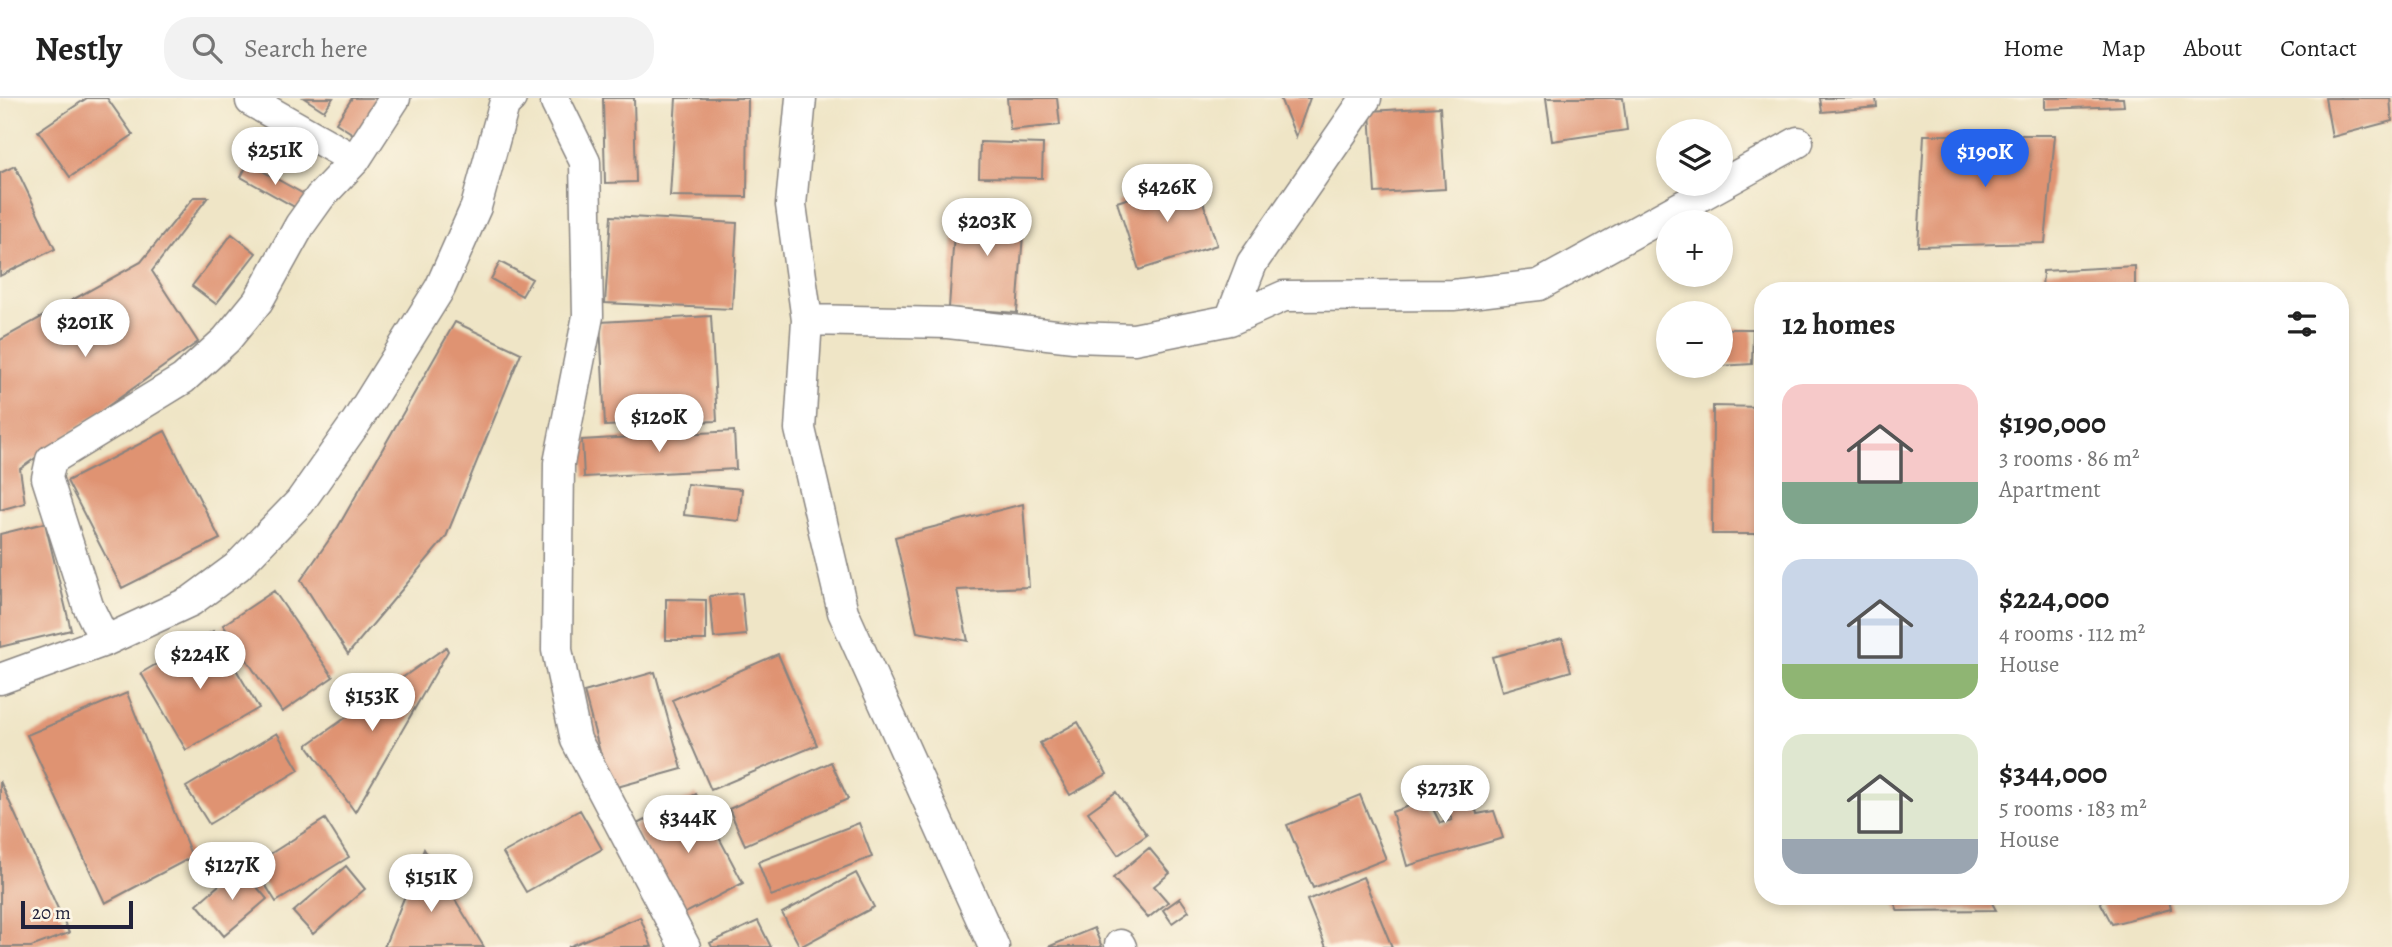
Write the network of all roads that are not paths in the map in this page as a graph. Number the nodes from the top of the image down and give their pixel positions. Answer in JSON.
{"nodes":[{"id":1,"x":395,"y":98,"type":"edge"},
{"id":2,"x":802,"y":98,"type":"edge"},
{"id":3,"x":1366,"y":98,"type":"edge"},
{"id":4,"x":502,"y":100,"type":"edge"},
{"id":5,"x":560,"y":101,"type":"edge"},
{"id":6,"x":251,"y":102,"type":"dead end"},
{"id":7,"x":1798,"y":142,"type":"dead end"},
{"id":8,"x":355,"y":160,"type":"junction"},
{"id":9,"x":807,"y":320,"type":"junction"},
{"id":10,"x":1230,"y":320,"type":"junction"},
{"id":11,"x":106,"y":641,"type":"junction"},
{"id":12,"x":0,"y":679,"type":"edge"},
{"id":13,"x":685,"y":947,"type":"edge"},
{"id":14,"x":994,"y":947,"type":"edge"}],
"edges":[{"from":1,"to":8,"type":"street"},
{"from":2,"to":9,"type":"street"},
{"from":3,"to":10,"type":"street"},
{"from":4,"to":5,"type":"street"},
{"from":4,"to":11,"type":"street"},
{"from":5,"to":13,"type":"street"},
{"from":6,"to":8,"type":"street"},
{"from":7,"to":10,"type":"street"},
{"from":8,"to":11,"type":"street"},
{"from":9,"to":10,"type":"street"},
{"from":9,"to":14,"type":"street"},
{"from":11,"to":12,"type":"street"}]}
